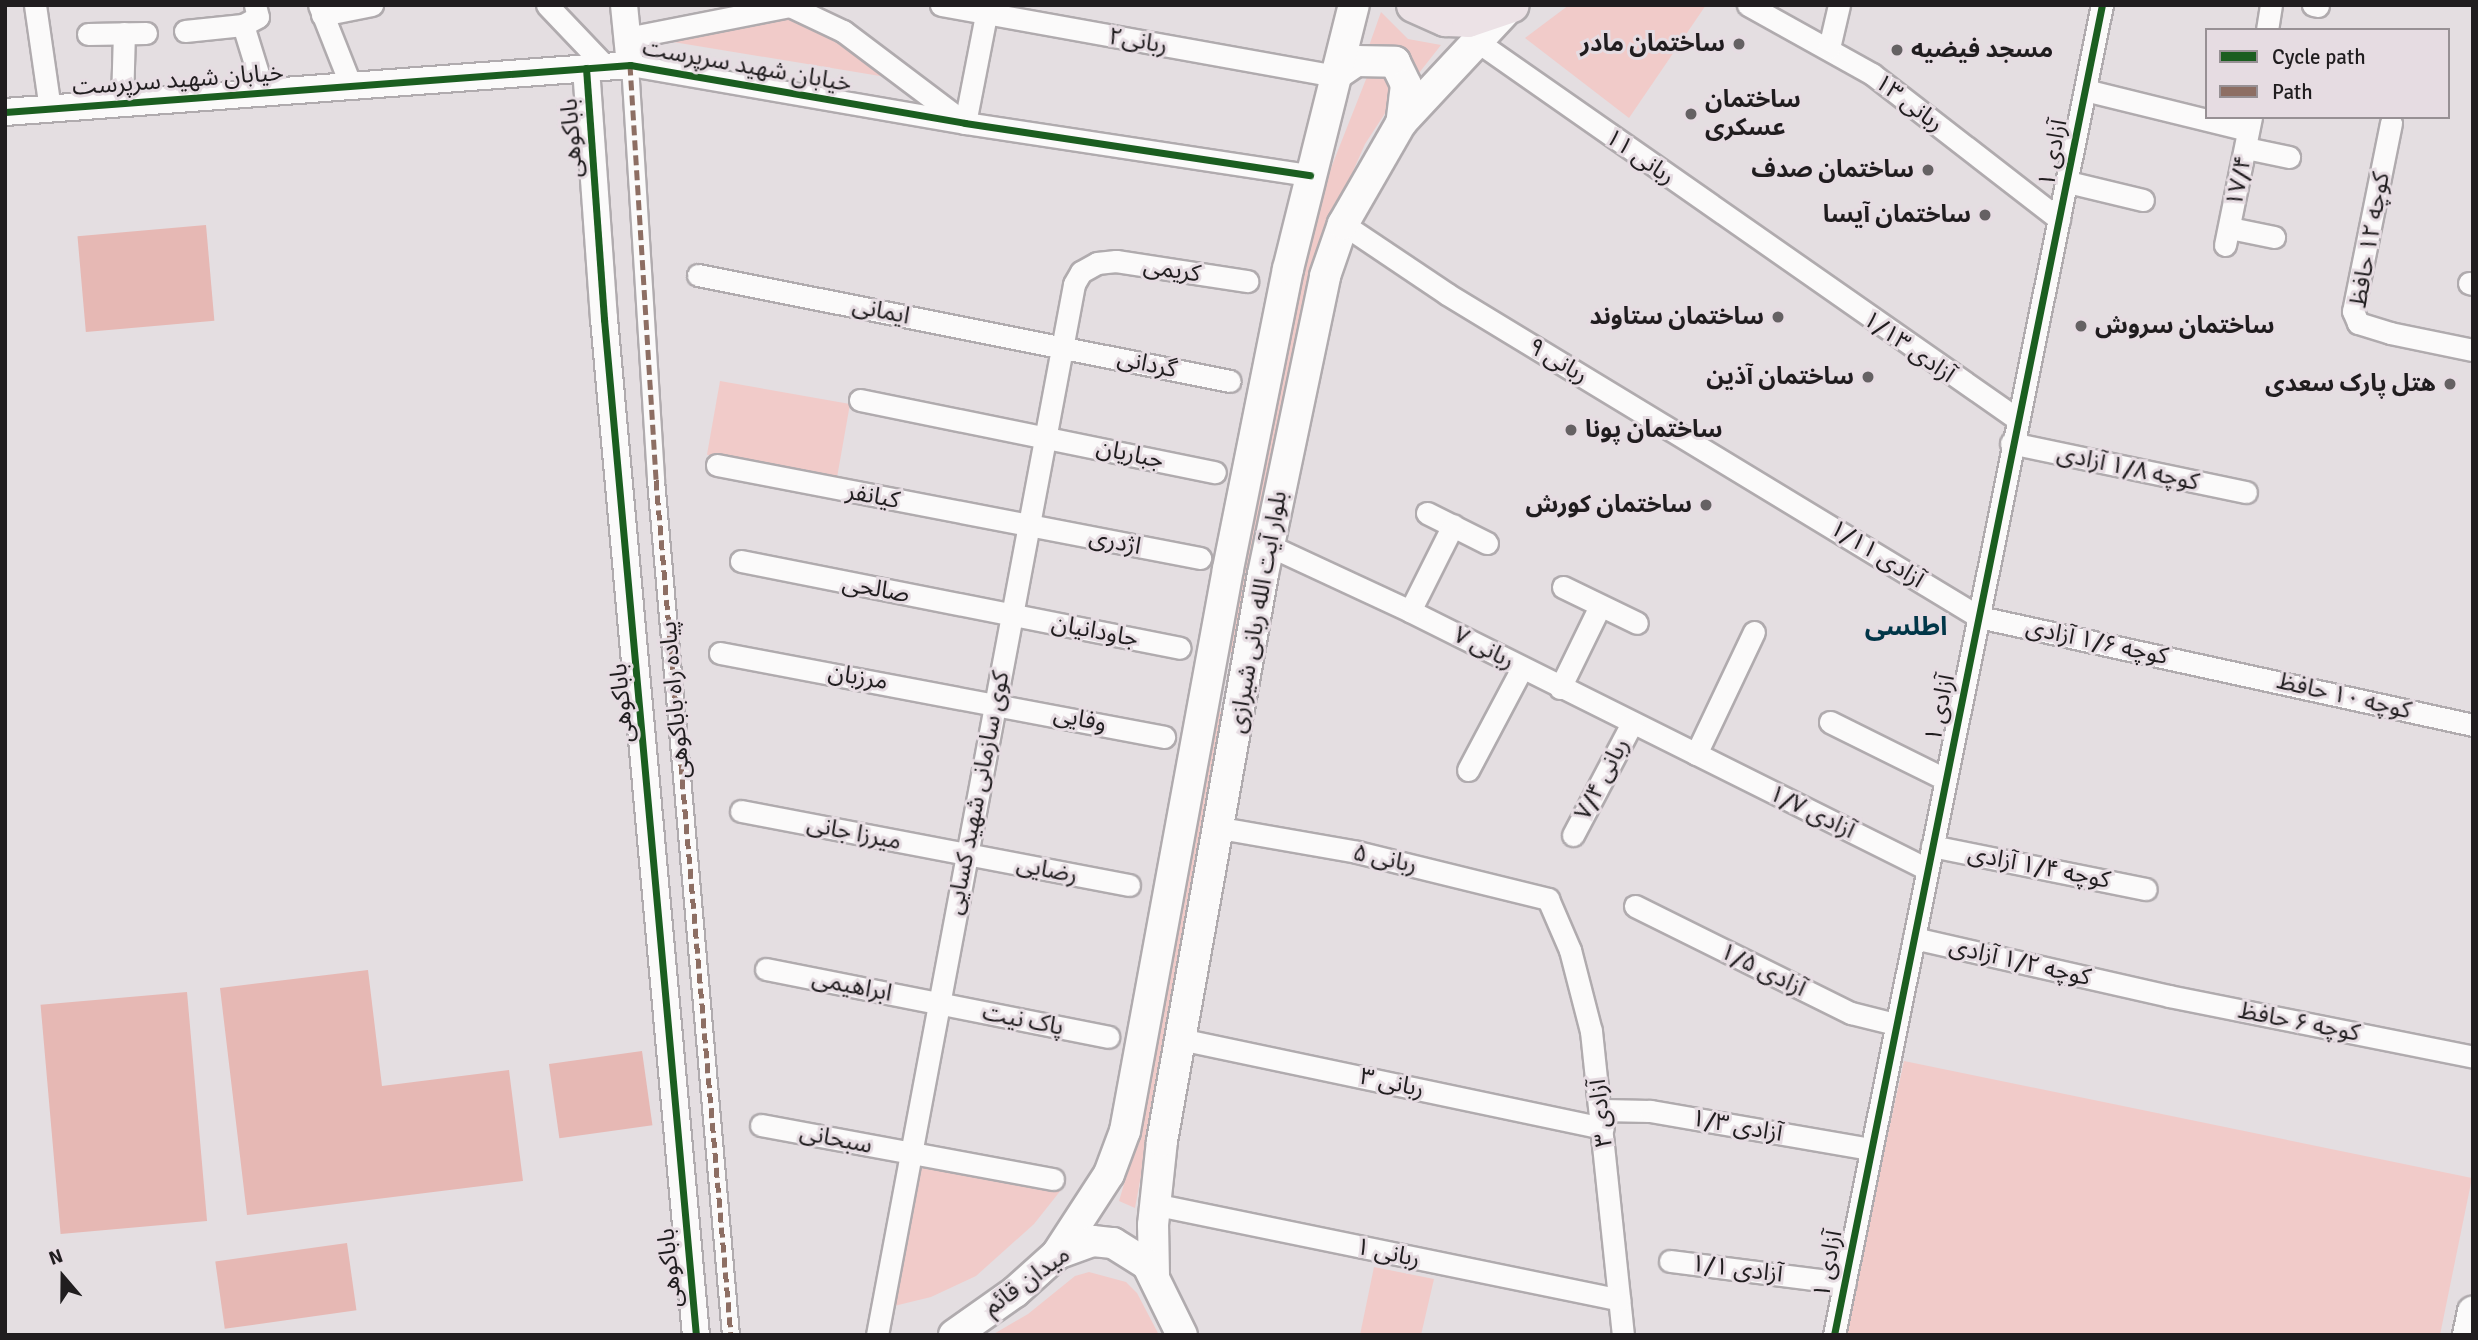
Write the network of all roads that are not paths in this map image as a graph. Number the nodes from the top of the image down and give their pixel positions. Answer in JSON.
{"nodes":[{"id":1,"x":35,"y":5,"type":"edge"},
{"id":2,"x":255,"y":5,"type":"edge"},
{"id":3,"x":372,"y":5,"type":"edge"},
{"id":4,"x":547,"y":5,"type":"edge"},
{"id":5,"x":624,"y":5,"type":"edge"},
{"id":6,"x":941,"y":5,"type":"edge"},
{"id":7,"x":1354,"y":5,"type":"edge"},
{"id":8,"x":1413,"y":5,"type":"edge"},
{"id":9,"x":1748,"y":5,"type":"edge"},
{"id":10,"x":1839,"y":5,"type":"edge"},
{"id":11,"x":2102,"y":5,"type":"edge"},
{"id":12,"x":2271,"y":5,"type":"edge"},
{"id":13,"x":790,"y":6,"type":"edge"},
{"id":14,"x":1511,"y":6,"type":"edge"},
{"id":15,"x":321,"y":10,"type":"edge"},
{"id":16,"x":987,"y":10,"type":"edge"},
{"id":17,"x":243,"y":25,"type":"junction"},
{"id":18,"x":2267,"y":28,"type":"edge"},
{"id":19,"x":185,"y":31,"type":"dead end"},
{"id":20,"x":124,"y":33,"type":"junction"},
{"id":21,"x":146,"y":33,"type":"dead end"},
{"id":22,"x":88,"y":34,"type":"dead end"},
{"id":23,"x":626,"y":37,"type":"junction"},
{"id":24,"x":1478,"y":42,"type":"junction"},
{"id":25,"x":1829,"y":48,"type":"junction"},
{"id":26,"x":607,"y":66,"type":"junction"},
{"id":27,"x":1334,"y":76,"type":"junction"},
{"id":28,"x":351,"y":86,"type":"junction"},
{"id":29,"x":2085,"y":90,"type":"junction"},
{"id":30,"x":264,"y":93,"type":"junction"},
{"id":31,"x":122,"y":103,"type":"junction"},
{"id":32,"x":50,"y":109,"type":"junction"},
{"id":33,"x":5,"y":113,"type":"edge"},
{"id":34,"x":965,"y":123,"type":"junction"},
{"id":35,"x":1401,"y":123,"type":"junction"},
{"id":36,"x":2391,"y":123,"type":"dead end"},
{"id":37,"x":2248,"y":132,"type":"edge"},
{"id":38,"x":2289,"y":157,"type":"dead end"},
{"id":39,"x":1310,"y":175,"type":"junction"},
{"id":40,"x":2068,"y":182,"type":"junction"},
{"id":41,"x":2143,"y":200,"type":"dead end"},
{"id":42,"x":2059,"y":219,"type":"junction"},
{"id":43,"x":1343,"y":224,"type":"junction"},
{"id":44,"x":2274,"y":237,"type":"dead end"},
{"id":45,"x":1097,"y":263,"type":"joint"},
{"id":46,"x":1803,"y":272,"type":"joint"},
{"id":47,"x":698,"y":275,"type":"dead end"},
{"id":48,"x":1247,"y":281,"type":"dead end"},
{"id":49,"x":1063,"y":346,"type":"junction"},
{"id":50,"x":2473,"y":350,"type":"edge"},
{"id":51,"x":1230,"y":381,"type":"dead end"},
{"id":52,"x":860,"y":400,"type":"dead end"},
{"id":53,"x":2016,"y":418,"type":"junction"},
{"id":54,"x":1045,"y":436,"type":"junction"},
{"id":55,"x":2011,"y":443,"type":"junction"},
{"id":56,"x":717,"y":465,"type":"dead end"},
{"id":57,"x":1215,"y":472,"type":"dead end"},
{"id":58,"x":1776,"y":492,"type":"joint"},
{"id":59,"x":2246,"y":492,"type":"dead end"},
{"id":60,"x":1427,"y":513,"type":"dead end"},
{"id":61,"x":1030,"y":525,"type":"junction"},
{"id":62,"x":1452,"y":525,"type":"junction"},
{"id":63,"x":1488,"y":543,"type":"dead end"},
{"id":64,"x":1269,"y":546,"type":"junction"},
{"id":65,"x":1200,"y":558,"type":"dead end"},
{"id":66,"x":741,"y":561,"type":"dead end"},
{"id":67,"x":1563,"y":587,"type":"dead end"},
{"id":68,"x":1600,"y":606,"type":"junction"},
{"id":69,"x":1410,"y":611,"type":"junction"},
{"id":70,"x":1011,"y":614,"type":"junction"},
{"id":71,"x":1979,"y":617,"type":"junction"},
{"id":72,"x":1637,"y":623,"type":"dead end"},
{"id":73,"x":1754,"y":632,"type":"dead end"},
{"id":74,"x":1179,"y":648,"type":"dead end"},
{"id":75,"x":720,"y":653,"type":"dead end"},
{"id":76,"x":2216,"y":667,"type":"joint"},
{"id":77,"x":1522,"y":668,"type":"junction"},
{"id":78,"x":1206,"y":684,"type":"junction"},
{"id":79,"x":1560,"y":688,"type":"junction"},
{"id":80,"x":1242,"y":692,"type":"junction"},
{"id":81,"x":995,"y":702,"type":"junction"},
{"id":82,"x":1830,"y":722,"type":"dead end"},
{"id":83,"x":1632,"y":723,"type":"junction"},
{"id":84,"x":2473,"y":725,"type":"edge"},
{"id":85,"x":1164,"y":737,"type":"dead end"},
{"id":86,"x":1696,"y":754,"type":"junction"},
{"id":87,"x":1468,"y":769,"type":"dead end"},
{"id":88,"x":1945,"y":779,"type":"junction"},
{"id":89,"x":741,"y":811,"type":"dead end"},
{"id":90,"x":1220,"y":828,"type":"junction"},
{"id":91,"x":1573,"y":835,"type":"dead end"},
{"id":92,"x":1932,"y":846,"type":"junction"},
{"id":93,"x":966,"y":855,"type":"junction"},
{"id":94,"x":1927,"y":869,"type":"junction"},
{"id":95,"x":1129,"y":885,"type":"dead end"},
{"id":96,"x":2146,"y":889,"type":"dead end"},
{"id":97,"x":1548,"y":899,"type":"joint"},
{"id":98,"x":1635,"y":906,"type":"dead end"},
{"id":99,"x":1914,"y":938,"type":"junction"},
{"id":100,"x":766,"y":969,"type":"dead end"},
{"id":101,"x":2126,"y":986,"type":"joint"},
{"id":102,"x":938,"y":1003,"type":"junction"},
{"id":103,"x":1895,"y":1024,"type":"junction"},
{"id":104,"x":1108,"y":1037,"type":"dead end"},
{"id":105,"x":1180,"y":1038,"type":"junction"},
{"id":106,"x":2473,"y":1057,"type":"edge"},
{"id":107,"x":1603,"y":1119,"type":"junction"},
{"id":108,"x":761,"y":1125,"type":"dead end"},
{"id":109,"x":1871,"y":1149,"type":"junction"},
{"id":110,"x":910,"y":1153,"type":"junction"},
{"id":111,"x":1053,"y":1179,"type":"dead end"},
{"id":112,"x":1158,"y":1205,"type":"junction"},
{"id":113,"x":1057,"y":1254,"type":"junction"},
{"id":114,"x":1670,"y":1261,"type":"dead end"},
{"id":115,"x":1154,"y":1275,"type":"junction"},
{"id":116,"x":1844,"y":1283,"type":"junction"},
{"id":117,"x":1619,"y":1300,"type":"junction"},
{"id":118,"x":2473,"y":1312,"type":"edge"},
{"id":119,"x":950,"y":1333,"type":"edge"},
{"id":120,"x":696,"y":1335,"type":"edge"},
{"id":121,"x":731,"y":1335,"type":"edge"},
{"id":122,"x":877,"y":1335,"type":"edge"},
{"id":123,"x":1182,"y":1335,"type":"edge"},
{"id":124,"x":1623,"y":1335,"type":"edge"},
{"id":125,"x":1834,"y":1335,"type":"edge"},
{"id":126,"x":2468,"y":1335,"type":"edge"}],
"edges":[{"from":1,"to":32,"type":"street"},
{"from":2,"to":17,"type":"street"},
{"from":3,"to":15,"type":"street"},
{"from":4,"to":26,"type":"street"},
{"from":5,"to":23,"type":"street","name":"باباکوهی"},
{"from":6,"to":16,"type":"street","name":"ربانی۲"},
{"from":7,"to":27,"type":"main road","name":"بلوار آیت الله ربانی شیرازی"},
{"from":8,"to":14,"type":"main road"},
{"from":9,"to":25,"type":"street","name":"ربانی ۱۳"},
{"from":10,"to":25,"type":"street"},
{"from":11,"to":29,"type":"street","name":"آزادی ۱"},
{"from":12,"to":18,"type":"street"},
{"from":13,"to":23,"type":"street","name":"خیابان شهید سرپرست"},
{"from":13,"to":34,"type":"street","name":"خیابان شهید سرپرست"},
{"from":14,"to":24,"type":"main road","name":"بلوار آیت الله ربانی شیرازی"},
{"from":15,"to":28,"type":"street"},
{"from":16,"to":27,"type":"street","name":"ربانی۲"},
{"from":16,"to":34,"type":"street"},
{"from":17,"to":19,"type":"street"},
{"from":17,"to":30,"type":"street"},
{"from":20,"to":21,"type":"street"},
{"from":20,"to":22,"type":"street"},
{"from":20,"to":31,"type":"street"},
{"from":23,"to":26,"type":"street","name":"باباکوهی"},
{"from":24,"to":35,"type":"main road","name":"بلوار آیت الله ربانی شیرازی"},
{"from":24,"to":46,"type":"street","name":"ربانی ۱۱"},
{"from":25,"to":42,"type":"street","name":"ربانی ۱۳"},
{"from":26,"to":28,"type":"street","name":"خیابان شهید سرپرست"},
{"from":26,"to":34,"type":"street","name":"خیابان شهید سرپرست"},
{"from":26,"to":120,"type":"street","name":"باباکوهی"},
{"from":26,"to":121,"type":"street","name":"پیاده راه باباکوهی"},
{"from":27,"to":35,"type":"main road"},
{"from":27,"to":39,"type":"main road","name":"بلوار آیت الله ربانی شیرازی"},
{"from":28,"to":30,"type":"street","name":"خیابان شهید سرپرست"},
{"from":29,"to":37,"type":"street"},
{"from":29,"to":40,"type":"street","name":"آزادی ۱"},
{"from":30,"to":31,"type":"street","name":"خیابان شهید سرپرست"},
{"from":31,"to":32,"type":"street","name":"خیابان شهید سرپرست"},
{"from":32,"to":33,"type":"street","name":"خیابان شهید سرپرست"},
{"from":34,"to":39,"type":"street","name":"خیابان شهید سرپرست"},
{"from":35,"to":43,"type":"main road","name":"بلوار آیت الله ربانی شیرازی"},
{"from":36,"to":50,"type":"street","name":"کوچه ۱۲ حافظ"},
{"from":37,"to":38,"type":"street"},
{"from":37,"to":44,"type":"street","name":"۱۷/۴"},
{"from":39,"to":78,"type":"main road","name":"بلوار آیت الله ربانی شیرازی"},
{"from":40,"to":41,"type":"street"},
{"from":40,"to":42,"type":"street","name":"آزادی ۱"},
{"from":42,"to":53,"type":"street","name":"آزادی ۱"},
{"from":43,"to":58,"type":"street","name":"ربانی ۹"},
{"from":43,"to":64,"type":"main road","name":"بلوار آیت الله ربانی شیرازی"},
{"from":45,"to":48,"type":"street","name":"کریمی"},
{"from":45,"to":49,"type":"street","name":"کوی سازمانی شهید کسایی"},
{"from":46,"to":53,"type":"street","name":"آزادی ۱/۱۳"},
{"from":47,"to":49,"type":"street","name":"ایمانی"},
{"from":49,"to":51,"type":"street","name":"گردانی"},
{"from":49,"to":54,"type":"street","name":"کوی سازمانی شهید کسایی"},
{"from":52,"to":54,"type":"street","name":"جباریان"},
{"from":53,"to":55,"type":"street","name":"آزادی ۱"},
{"from":54,"to":57,"type":"street","name":"جباریان"},
{"from":54,"to":61,"type":"street","name":"کوی سازمانی شهید کسایی"},
{"from":55,"to":59,"type":"street","name":"کوچه ۱/۸ آزادی"},
{"from":55,"to":71,"type":"street","name":"آزادی ۱"},
{"from":56,"to":61,"type":"street","name":"کیانفر"},
{"from":58,"to":71,"type":"street","name":"آزادی ۱/۱۱"},
{"from":60,"to":62,"type":"street"},
{"from":61,"to":65,"type":"street","name":"اژدری"},
{"from":61,"to":70,"type":"street","name":"کوی سازمانی شهید کسایی"},
{"from":62,"to":63,"type":"street"},
{"from":62,"to":69,"type":"street"},
{"from":64,"to":69,"type":"street","name":"ربانی ۷"},
{"from":64,"to":80,"type":"main road","name":"بلوار آیت الله ربانی شیرازی"},
{"from":66,"to":70,"type":"street","name":"صالحی"},
{"from":67,"to":68,"type":"street"},
{"from":68,"to":72,"type":"street"},
{"from":68,"to":79,"type":"street"},
{"from":69,"to":77,"type":"street","name":"ربانی ۷"},
{"from":70,"to":74,"type":"street","name":"جاودانیان"},
{"from":70,"to":81,"type":"street","name":"کوی سازمانی شهید کسایی"},
{"from":71,"to":76,"type":"street","name":"کوچه ۱/۶ آزادی"},
{"from":71,"to":88,"type":"street","name":"آزادی ۱"},
{"from":73,"to":86,"type":"street"},
{"from":75,"to":81,"type":"street","name":"مرزبان"},
{"from":76,"to":84,"type":"street","name":"کوچه ۱۰ حافظ"},
{"from":77,"to":79,"type":"street","name":"ربانی ۷"},
{"from":77,"to":87,"type":"street"},
{"from":78,"to":80,"type":"main road"},
{"from":78,"to":113,"type":"main road","name":"بلوار آیت الله ربانی شیرازی"},
{"from":79,"to":83,"type":"street","name":"ربانی ۷"},
{"from":80,"to":90,"type":"main road","name":"بلوار آیت الله ربانی شیرازی"},
{"from":81,"to":85,"type":"street","name":"وفایی"},
{"from":81,"to":93,"type":"street","name":"کوی سازمانی شهید کسایی"},
{"from":82,"to":88,"type":"street"},
{"from":83,"to":86,"type":"street","name":"ربانی ۷"},
{"from":83,"to":91,"type":"street","name":"ربانی ۷/۴"},
{"from":86,"to":94,"type":"street","name":"آزادی ۱/۷"},
{"from":88,"to":92,"type":"street","name":"آزادی ۱"},
{"from":89,"to":93,"type":"street","name":"میرزا جانی"},
{"from":90,"to":97,"type":"street","name":"ربانی ۵"},
{"from":90,"to":105,"type":"main road","name":"بلوار آیت الله ربانی شیرازی"},
{"from":92,"to":94,"type":"street","name":"آزادی ۱"},
{"from":92,"to":96,"type":"street","name":"کوچه ۱/۴ آزادی"},
{"from":93,"to":95,"type":"street","name":"رضایی"},
{"from":93,"to":102,"type":"street","name":"کوی سازمانی شهید کسایی"},
{"from":94,"to":99,"type":"street","name":"آزادی ۱"},
{"from":97,"to":107,"type":"street","name":"۳ آزادی"},
{"from":98,"to":103,"type":"street","name":"آزادی ۱/۵"},
{"from":99,"to":101,"type":"street","name":"کوچه ۱/۲ آزادی"},
{"from":99,"to":103,"type":"street","name":"آزادی ۱"},
{"from":100,"to":102,"type":"street","name":"ابراهیمی"},
{"from":101,"to":106,"type":"street","name":"کوچه ۶ حافظ"},
{"from":102,"to":104,"type":"street","name":"پاک نیت"},
{"from":102,"to":110,"type":"street","name":"کوی سازمانی شهید کسایی"},
{"from":103,"to":109,"type":"street","name":"آزادی ۱"},
{"from":105,"to":107,"type":"street","name":"ربانی ۳"},
{"from":105,"to":112,"type":"main road","name":"بلوار آیت الله ربانی شیرازی"},
{"from":107,"to":109,"type":"street","name":"آزادی ۱/۳"},
{"from":107,"to":117,"type":"street","name":"۳ آزادی"},
{"from":108,"to":110,"type":"street","name":"سبحانی"},
{"from":109,"to":116,"type":"street","name":"آزادی ۱"},
{"from":110,"to":111,"type":"street","name":"سبحانی"},
{"from":110,"to":122,"type":"street","name":"کوی سازمانی شهید کسایی"},
{"from":112,"to":115,"type":"main road","name":"بلوار آیت الله ربانی شیرازی"},
{"from":112,"to":117,"type":"street","name":"ربانی ۱"},
{"from":113,"to":115,"type":"main road","name":"میدان قائم"},
{"from":113,"to":119,"type":"main road","name":"میدان قائم"},
{"from":114,"to":116,"type":"street","name":"آزادی ۱/۱"},
{"from":115,"to":123,"type":"main road","name":"میدان قائم"},
{"from":116,"to":125,"type":"street","name":"آزادی ۱"},
{"from":117,"to":124,"type":"street","name":"۳ آزادی"},
{"from":118,"to":126,"type":"main road"}]}
